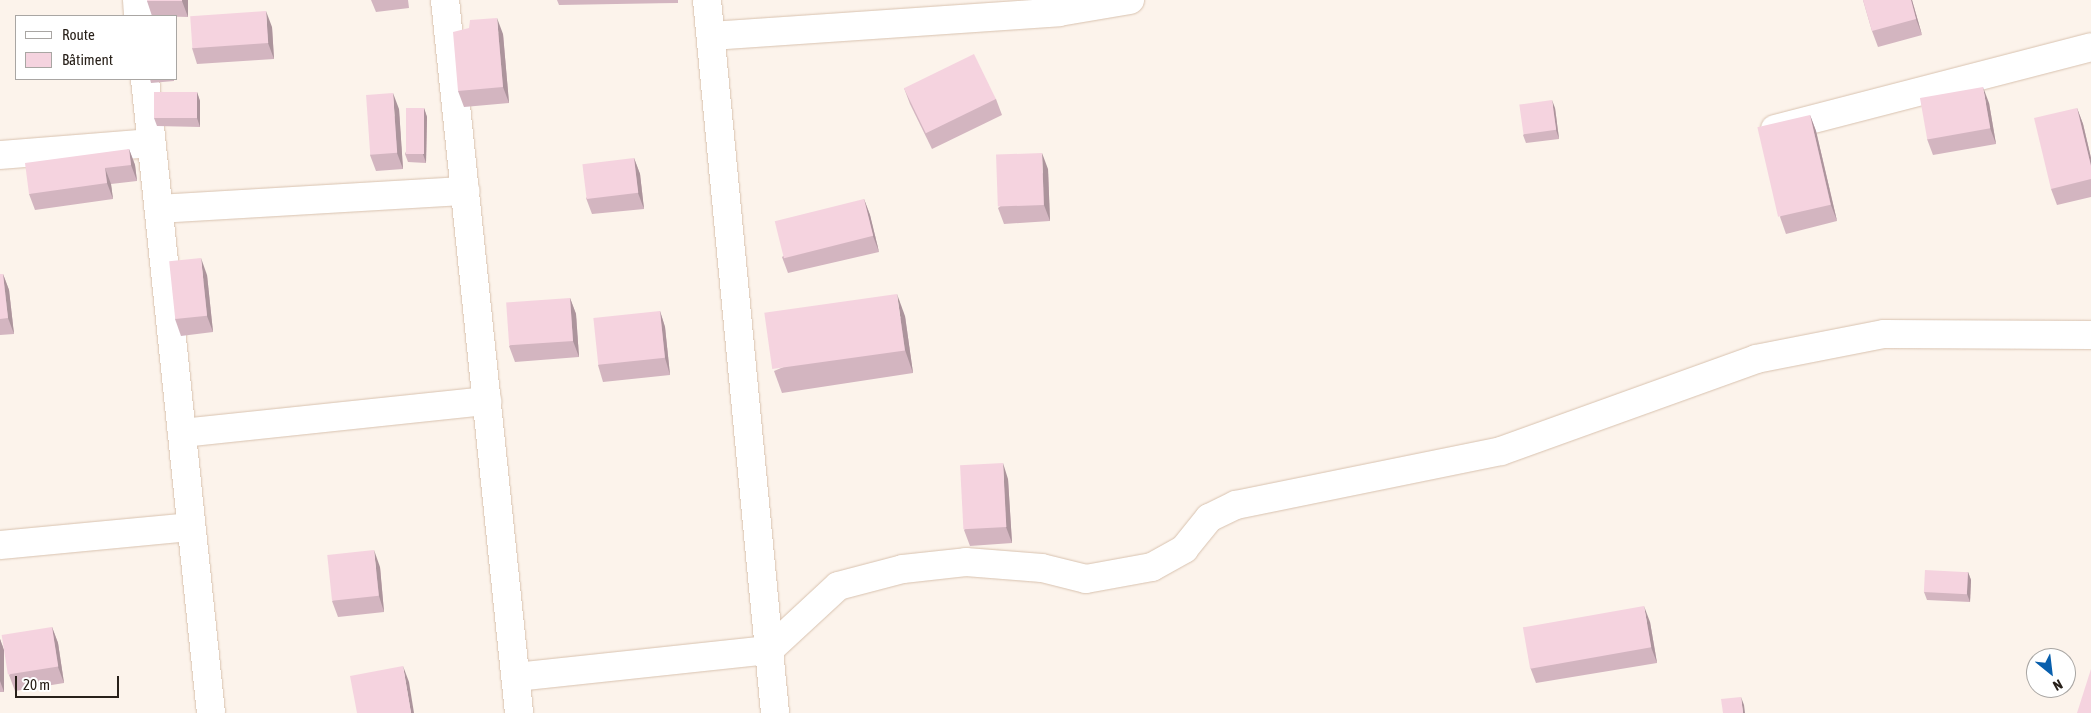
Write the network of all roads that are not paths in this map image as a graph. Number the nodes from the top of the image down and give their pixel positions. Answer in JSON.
{"nodes":[{"id":1,"x":137,"y":0,"type":"edge"},
{"id":2,"x":445,"y":0,"type":"edge"},
{"id":3,"x":707,"y":0,"type":"edge"},
{"id":4,"x":1130,"y":0,"type":"edge"},
{"id":5,"x":1058,"y":6,"type":"edge"},
{"id":6,"x":138,"y":15,"type":"edge"},
{"id":7,"x":711,"y":36,"type":"junction"},
{"id":8,"x":2091,"y":47,"type":"edge"},
{"id":9,"x":145,"y":80,"type":"edge"},
{"id":10,"x":1771,"y":130,"type":"edge"},
{"id":11,"x":152,"y":143,"type":"junction"},
{"id":12,"x":0,"y":154,"type":"edge"},
{"id":13,"x":465,"y":191,"type":"junction"},
{"id":14,"x":159,"y":209,"type":"junction"},
{"id":15,"x":2091,"y":335,"type":"edge"},
{"id":16,"x":487,"y":401,"type":"junction"},
{"id":17,"x":182,"y":433,"type":"junction"},
{"id":18,"x":191,"y":527,"type":"junction"},
{"id":19,"x":0,"y":545,"type":"edge"},
{"id":20,"x":769,"y":650,"type":"junction"},
{"id":21,"x":516,"y":677,"type":"junction"},
{"id":22,"x":210,"y":713,"type":"edge"},
{"id":23,"x":520,"y":713,"type":"edge"},
{"id":24,"x":775,"y":713,"type":"edge"}],
"edges":[{"from":1,"to":6,"type":"street"},
{"from":2,"to":13,"type":"street"},
{"from":3,"to":7,"type":"street"},
{"from":4,"to":5,"type":"street"},
{"from":5,"to":7,"type":"street"},
{"from":7,"to":20,"type":"street"},
{"from":8,"to":10,"type":"street"},
{"from":9,"to":11,"type":"street"},
{"from":11,"to":12,"type":"street"},
{"from":11,"to":14,"type":"street"},
{"from":13,"to":14,"type":"street"},
{"from":13,"to":16,"type":"street"},
{"from":14,"to":17,"type":"street"},
{"from":15,"to":20,"type":"street"},
{"from":16,"to":17,"type":"street"},
{"from":16,"to":21,"type":"street"},
{"from":17,"to":18,"type":"street"},
{"from":18,"to":19,"type":"street"},
{"from":18,"to":22,"type":"street"},
{"from":20,"to":21,"type":"street"},
{"from":20,"to":24,"type":"street"},
{"from":21,"to":23,"type":"street"}]}
